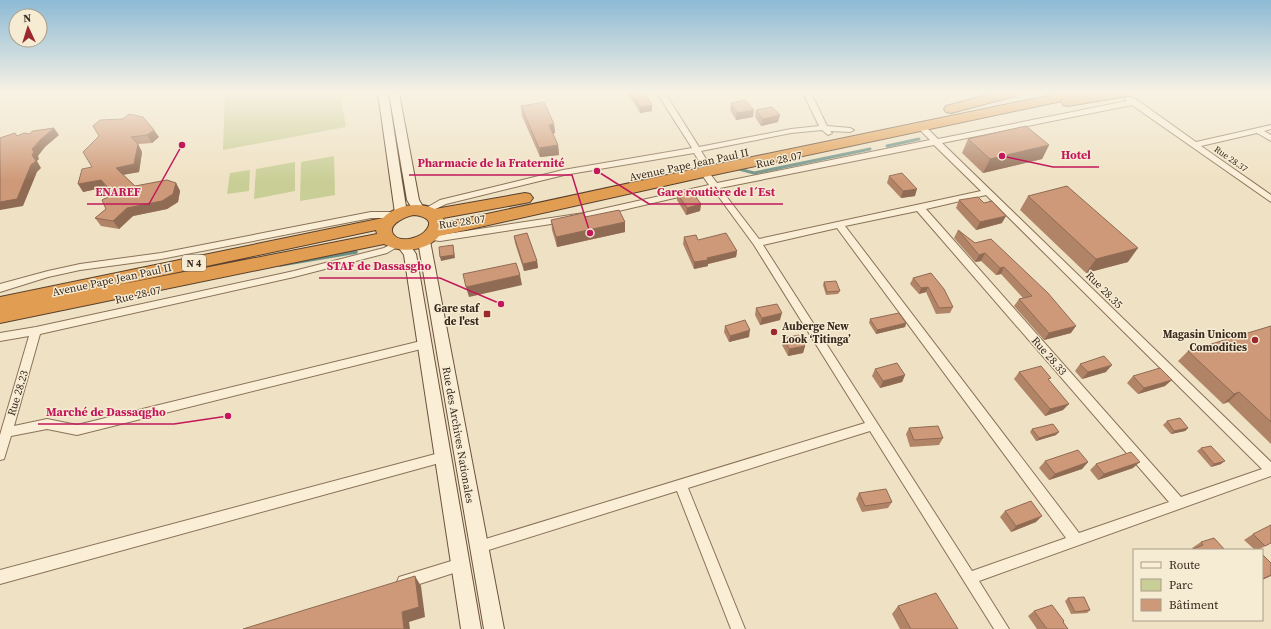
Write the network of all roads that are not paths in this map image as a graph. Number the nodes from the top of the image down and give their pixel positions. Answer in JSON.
{"nodes":[{"id":1,"x":385,"y":122,"type":"edge"},
{"id":2,"x":399,"y":122,"type":"edge"},
{"id":3,"x":678,"y":122,"type":"edge"},
{"id":4,"x":822,"y":122,"type":"edge"},
{"id":5,"x":899,"y":122,"type":"edge"},
{"id":6,"x":942,"y":122,"type":"edge"},
{"id":7,"x":1028,"y":122,"type":"edge"},
{"id":8,"x":1162,"y":122,"type":"edge"},
{"id":9,"x":921,"y":127,"type":"junction"},
{"id":10,"x":1271,"y":127,"type":"edge"},
{"id":11,"x":1258,"y":130,"type":"junction"},
{"id":12,"x":826,"y":131,"type":"junction"},
{"id":13,"x":850,"y":136,"type":"junction"},
{"id":14,"x":1271,"y":139,"type":"edge"},
{"id":15,"x":936,"y":140,"type":"junction"},
{"id":16,"x":1194,"y":145,"type":"junction"},
{"id":17,"x":701,"y":161,"type":"junction"},
{"id":18,"x":714,"y":186,"type":"junction"},
{"id":19,"x":988,"y":192,"type":"junction"},
{"id":20,"x":1271,"y":199,"type":"edge"},
{"id":21,"x":920,"y":208,"type":"junction"},
{"id":22,"x":426,"y":212,"type":"junction"},
{"id":23,"x":839,"y":224,"type":"junction"},
{"id":24,"x":395,"y":229,"type":"junction"},
{"id":25,"x":429,"y":236,"type":"junction"},
{"id":26,"x":757,"y":243,"type":"junction"},
{"id":27,"x":0,"y":288,"type":"edge"},
{"id":28,"x":0,"y":304,"type":"edge"},
{"id":29,"x":0,"y":316,"type":"edge"},
{"id":30,"x":36,"y":331,"type":"junction"},
{"id":31,"x":0,"y":337,"type":"edge"},
{"id":32,"x":425,"y":344,"type":"junction"},
{"id":33,"x":873,"y":426,"type":"junction"},
{"id":34,"x":7,"y":432,"type":"junction"},
{"id":35,"x":0,"y":455,"type":"edge"},
{"id":36,"x":444,"y":457,"type":"junction"},
{"id":37,"x":1271,"y":470,"type":"edge"},
{"id":38,"x":681,"y":486,"type":"junction"},
{"id":39,"x":1178,"y":503,"type":"junction"},
{"id":40,"x":1076,"y":540,"type":"junction"},
{"id":41,"x":479,"y":548,"type":"junction"},
{"id":42,"x":461,"y":564,"type":"junction"},
{"id":43,"x":0,"y":577,"type":"edge"},
{"id":44,"x":970,"y":578,"type":"junction"},
{"id":45,"x":394,"y":585,"type":"edge"},
{"id":46,"x":472,"y":629,"type":"edge"},
{"id":47,"x":494,"y":629,"type":"edge"},
{"id":48,"x":738,"y":629,"type":"edge"},
{"id":49,"x":1002,"y":629,"type":"edge"}],
"edges":[{"from":1,"to":24,"type":"street","name":"Rue des Archives Nationales"},
{"from":2,"to":22,"type":"street"},
{"from":3,"to":17,"type":"street"},
{"from":4,"to":12,"type":"street"},
{"from":5,"to":13,"type":"highway","number":"N 4"},
{"from":6,"to":9,"type":"highway","number":"N 4"},
{"from":7,"to":15,"type":"street","name":"Rue 28.07"},
{"from":8,"to":16,"type":"street","name":"Rue 28.37"},
{"from":9,"to":13,"type":"highway","number":"N 4"},
{"from":9,"to":15,"type":"street","name":"Rue 28.35"},
{"from":10,"to":11,"type":"street"},
{"from":11,"to":14,"type":"street"},
{"from":11,"to":16,"type":"street"},
{"from":12,"to":13,"type":"highway","name":"Avenue Pape Jean Paul II","number":"N 4"},
{"from":12,"to":17,"type":"highway","name":"Avenue Pape Jean Paul II","number":"N 4"},
{"from":13,"to":17,"type":"highway","name":"Avenue Pape Jean Paul II","number":"N 4"},
{"from":15,"to":18,"type":"street","name":"Rue 28.07"},
{"from":15,"to":19,"type":"street","name":"Rue 28.35"},
{"from":16,"to":20,"type":"street","name":"Rue 28.37"},
{"from":17,"to":18,"type":"street"},
{"from":17,"to":22,"type":"highway","name":"Avenue Pape Jean Paul II","number":"N 4"},
{"from":17,"to":25,"type":"highway","name":"Avenue Pape Jean Paul II","number":"N 4"},
{"from":18,"to":25,"type":"street","name":"Rue 28.07"},
{"from":18,"to":26,"type":"street"},
{"from":19,"to":21,"type":"street"},
{"from":19,"to":37,"type":"street","name":"Rue 28.35"},
{"from":21,"to":23,"type":"street"},
{"from":21,"to":39,"type":"street","name":"Rue 28.33"},
{"from":22,"to":24,"type":"highway","name":"Avenue Pape Jean Paul II","number":"N 4"},
{"from":22,"to":25,"type":"highway"},
{"from":23,"to":26,"type":"street"},
{"from":23,"to":40,"type":"street"},
{"from":24,"to":25,"type":"highway","name":"Avenue Pape Jean Paul II","number":"N 4"},
{"from":24,"to":27,"type":"street"},
{"from":24,"to":28,"type":"highway","name":"Avenue Pape Jean Paul II","number":"N 4"},
{"from":24,"to":29,"type":"highway","name":"Avenue Pape Jean Paul II","number":"N 4"},
{"from":24,"to":30,"type":"street","name":"Rue 28.07"},
{"from":24,"to":32,"type":"street","name":"Rue des Archives Nationales"},
{"from":25,"to":41,"type":"street","name":"Rue des Archives Nationales"},
{"from":26,"to":33,"type":"street"},
{"from":30,"to":31,"type":"street","name":"Rue 28.07"},
{"from":30,"to":34,"type":"street","name":"Rue 28.23"},
{"from":32,"to":34,"type":"street"},
{"from":32,"to":36,"type":"street","name":"Rue des Archives Nationales"},
{"from":33,"to":38,"type":"street"},
{"from":33,"to":44,"type":"street"},
{"from":34,"to":35,"type":"street","name":"Rue 28.23"},
{"from":36,"to":42,"type":"street","name":"Rue des Archives Nationales"},
{"from":36,"to":43,"type":"street"},
{"from":37,"to":39,"type":"street"},
{"from":38,"to":41,"type":"street"},
{"from":38,"to":48,"type":"street"},
{"from":39,"to":40,"type":"street"},
{"from":40,"to":44,"type":"street"},
{"from":41,"to":47,"type":"street","name":"Rue des Archives Nationales"},
{"from":42,"to":45,"type":"street"},
{"from":42,"to":46,"type":"street","name":"Rue des Archives Nationales"},
{"from":44,"to":49,"type":"street"}]}
